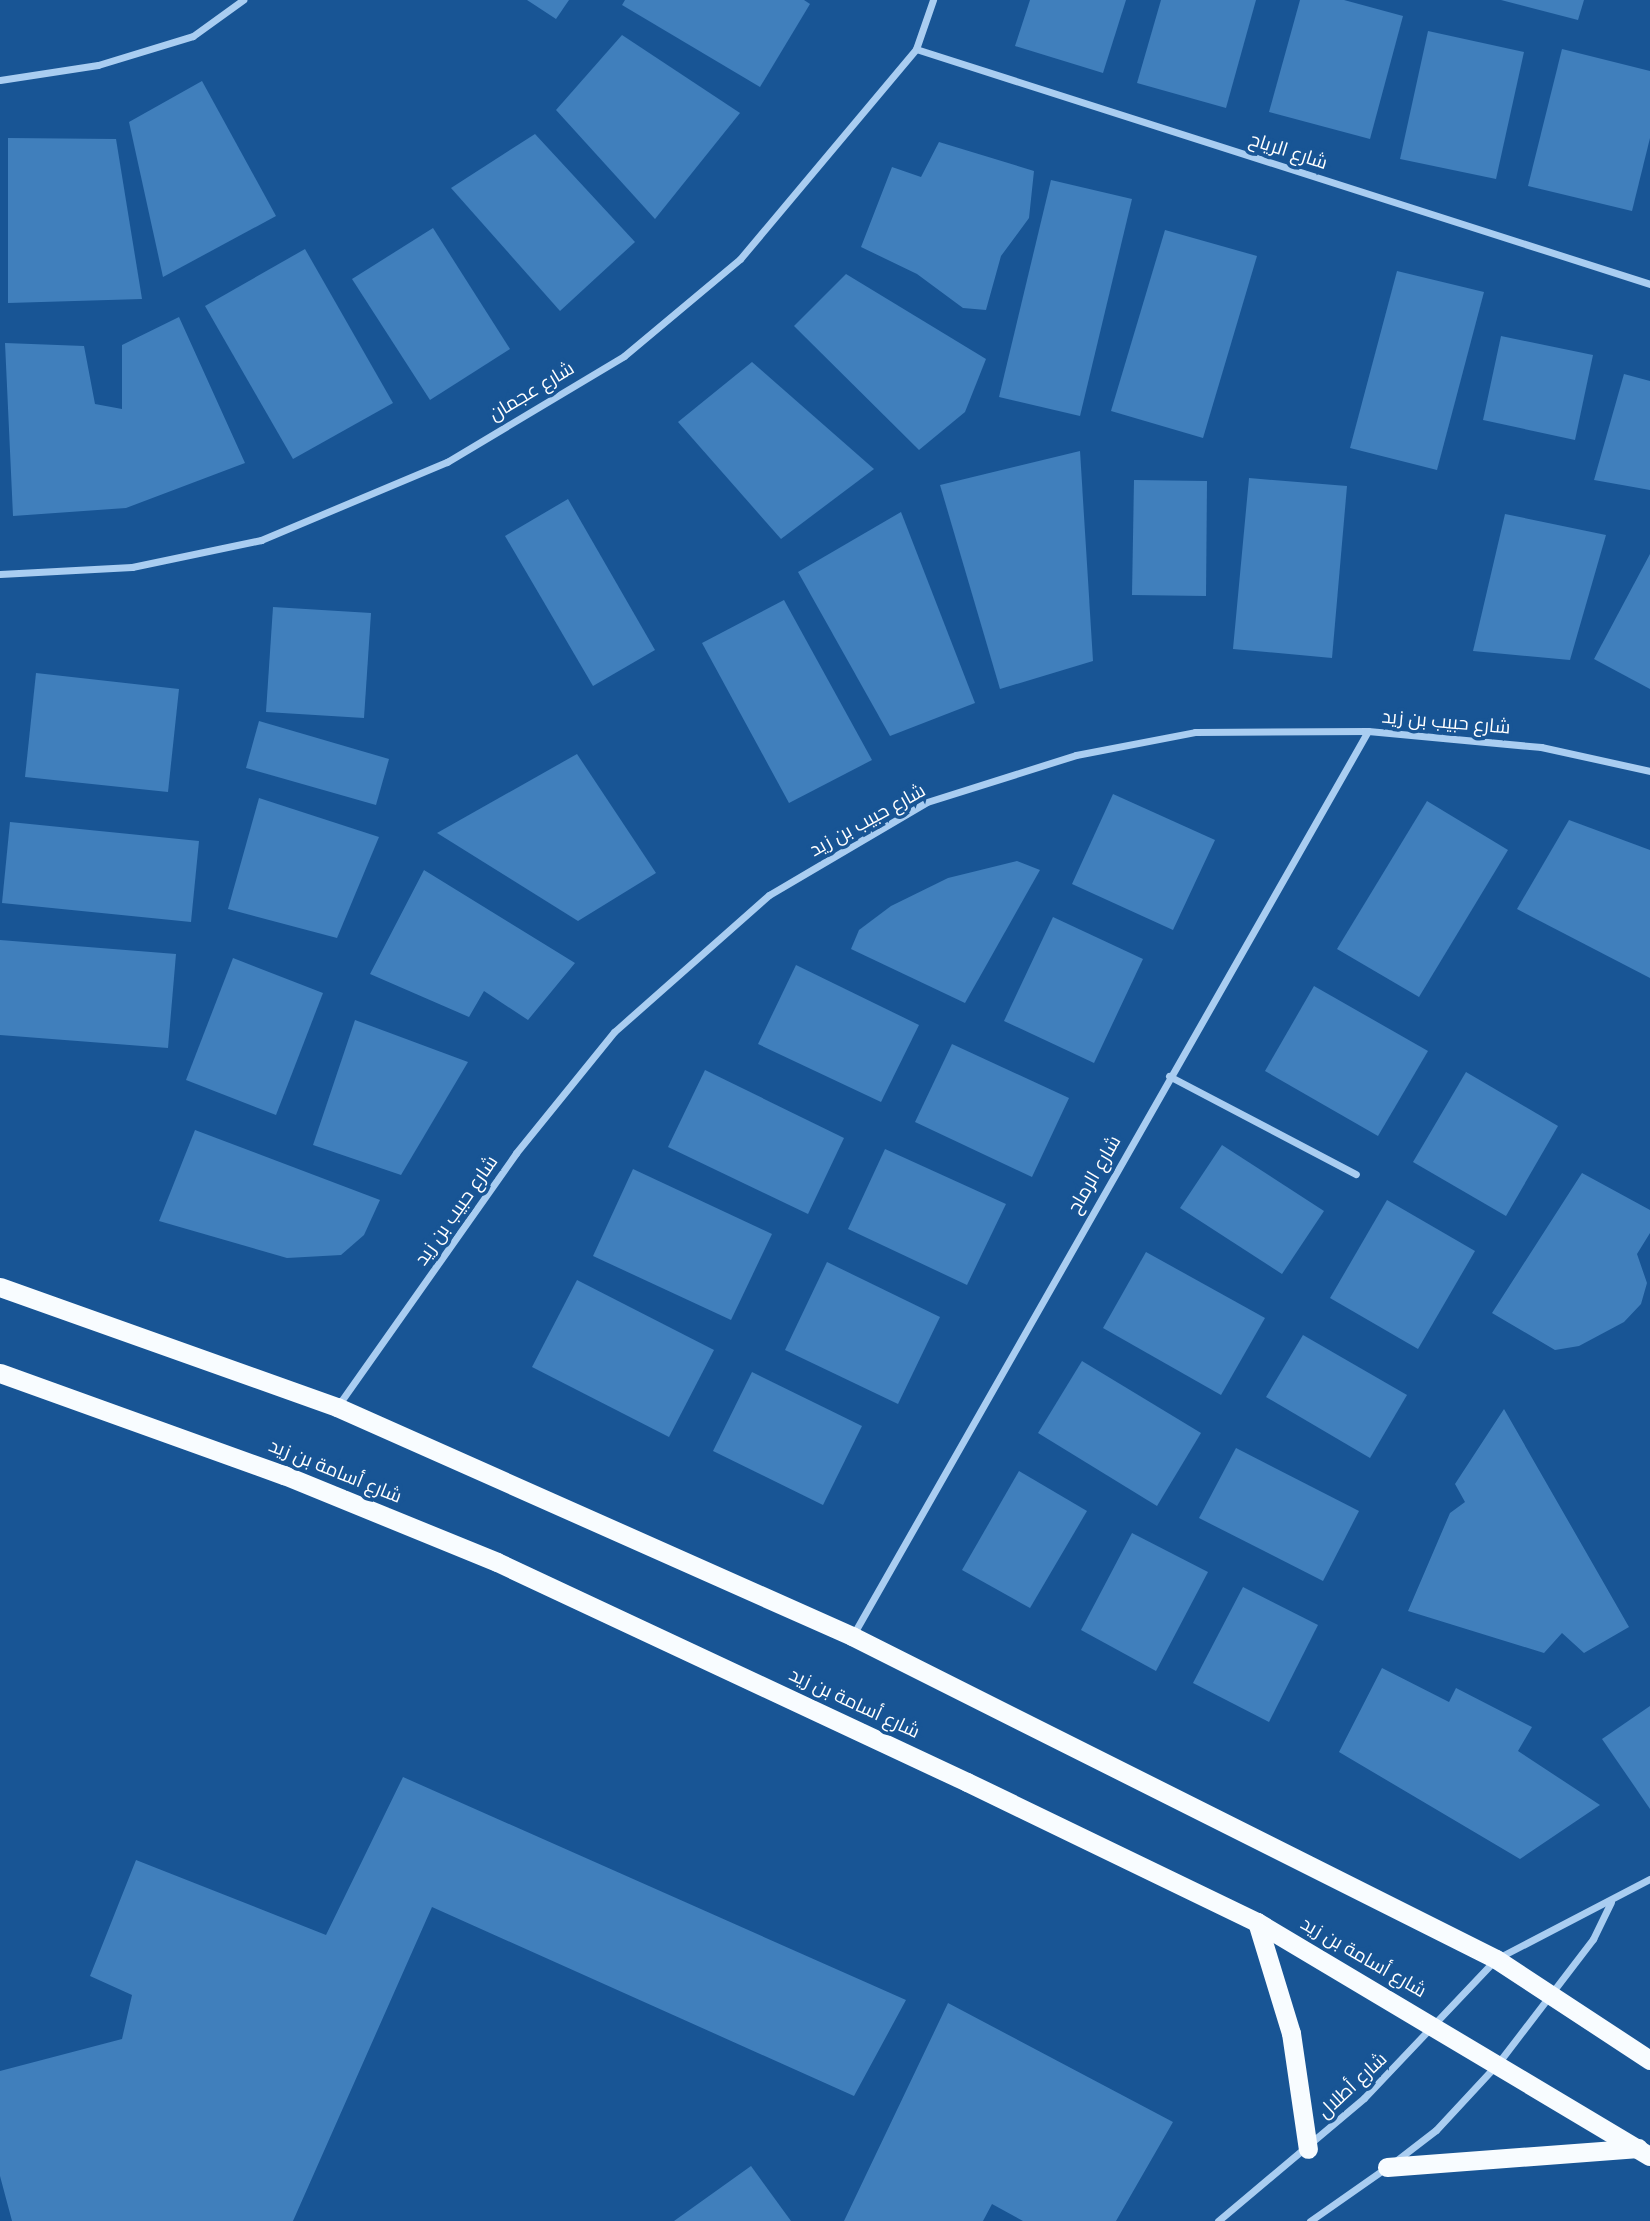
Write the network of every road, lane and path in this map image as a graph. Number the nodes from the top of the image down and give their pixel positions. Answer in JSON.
{"nodes":[{"id":1,"x":243,"y":0,"type":"edge"},
{"id":2,"x":933,"y":0,"type":"edge"},
{"id":3,"x":916,"y":49,"type":"junction"},
{"id":4,"x":0,"y":80,"type":"edge"},
{"id":5,"x":1650,"y":284,"type":"edge"},
{"id":6,"x":0,"y":574,"type":"edge"},
{"id":7,"x":1368,"y":731,"type":"junction"},
{"id":8,"x":1650,"y":771,"type":"edge"},
{"id":9,"x":1170,"y":1076,"type":"junction"},
{"id":10,"x":1356,"y":1174,"type":"dead end"},
{"id":11,"x":0,"y":1287,"type":"edge"},
{"id":12,"x":0,"y":1373,"type":"edge"},
{"id":13,"x":337,"y":1407,"type":"junction"},
{"id":14,"x":852,"y":1636,"type":"junction"},
{"id":15,"x":1650,"y":1879,"type":"edge"},
{"id":16,"x":1612,"y":1902,"type":"junction"},
{"id":17,"x":1257,"y":1922,"type":"junction"},
{"id":18,"x":1496,"y":1959,"type":"junction"},
{"id":19,"x":1552,"y":1993,"type":"junction"},
{"id":20,"x":1437,"y":2026,"type":"junction"},
{"id":21,"x":1650,"y":2060,"type":"edge"},
{"id":22,"x":1499,"y":2063,"type":"junction"},
{"id":23,"x":1308,"y":2149,"type":"junction"},
{"id":24,"x":1644,"y":2152,"type":"edge"},
{"id":25,"x":1387,"y":2168,"type":"junction"},
{"id":26,"x":1218,"y":2221,"type":"edge"},
{"id":27,"x":1310,"y":2221,"type":"edge"}],
"edges":[{"from":1,"to":4,"type":"street"},
{"from":2,"to":3,"type":"street","name":"شارع عجمان"},
{"from":3,"to":5,"type":"street","name":"شارع الرياح"},
{"from":3,"to":6,"type":"street","name":"شارع عجمان"},
{"from":7,"to":8,"type":"street","name":"شارع حبيب بن زيد"},
{"from":7,"to":9,"type":"street","name":"شارع الرماح"},
{"from":7,"to":13,"type":"street","name":"شارع حبيب بن زيد"},
{"from":9,"to":10,"type":"street"},
{"from":9,"to":14,"type":"street","name":"شارع الرماح"},
{"from":11,"to":13,"type":"highway"},
{"from":12,"to":17,"type":"highway","name":"شارع أسامة بن زيد"},
{"from":13,"to":14,"type":"highway"},
{"from":14,"to":18,"type":"highway"},
{"from":15,"to":16,"type":"street"},
{"from":16,"to":18,"type":"street"},
{"from":16,"to":19,"type":"street"},
{"from":17,"to":20,"type":"highway","name":"شارع أسامة بن زيد"},
{"from":17,"to":23,"type":"highway"},
{"from":18,"to":19,"type":"highway"},
{"from":18,"to":20,"type":"street","name":"شارع أطلال"},
{"from":19,"to":21,"type":"highway"},
{"from":19,"to":22,"type":"street"},
{"from":20,"to":22,"type":"highway","name":"شارع أسامة بن زيد"},
{"from":20,"to":23,"type":"street","name":"شارع أطلال"},
{"from":22,"to":24,"type":"highway","name":"شارع أسامة بن زيد"},
{"from":22,"to":25,"type":"street"},
{"from":23,"to":26,"type":"street","name":"شارع أطلال"},
{"from":24,"to":25,"type":"highway"},
{"from":25,"to":27,"type":"street"}]}
